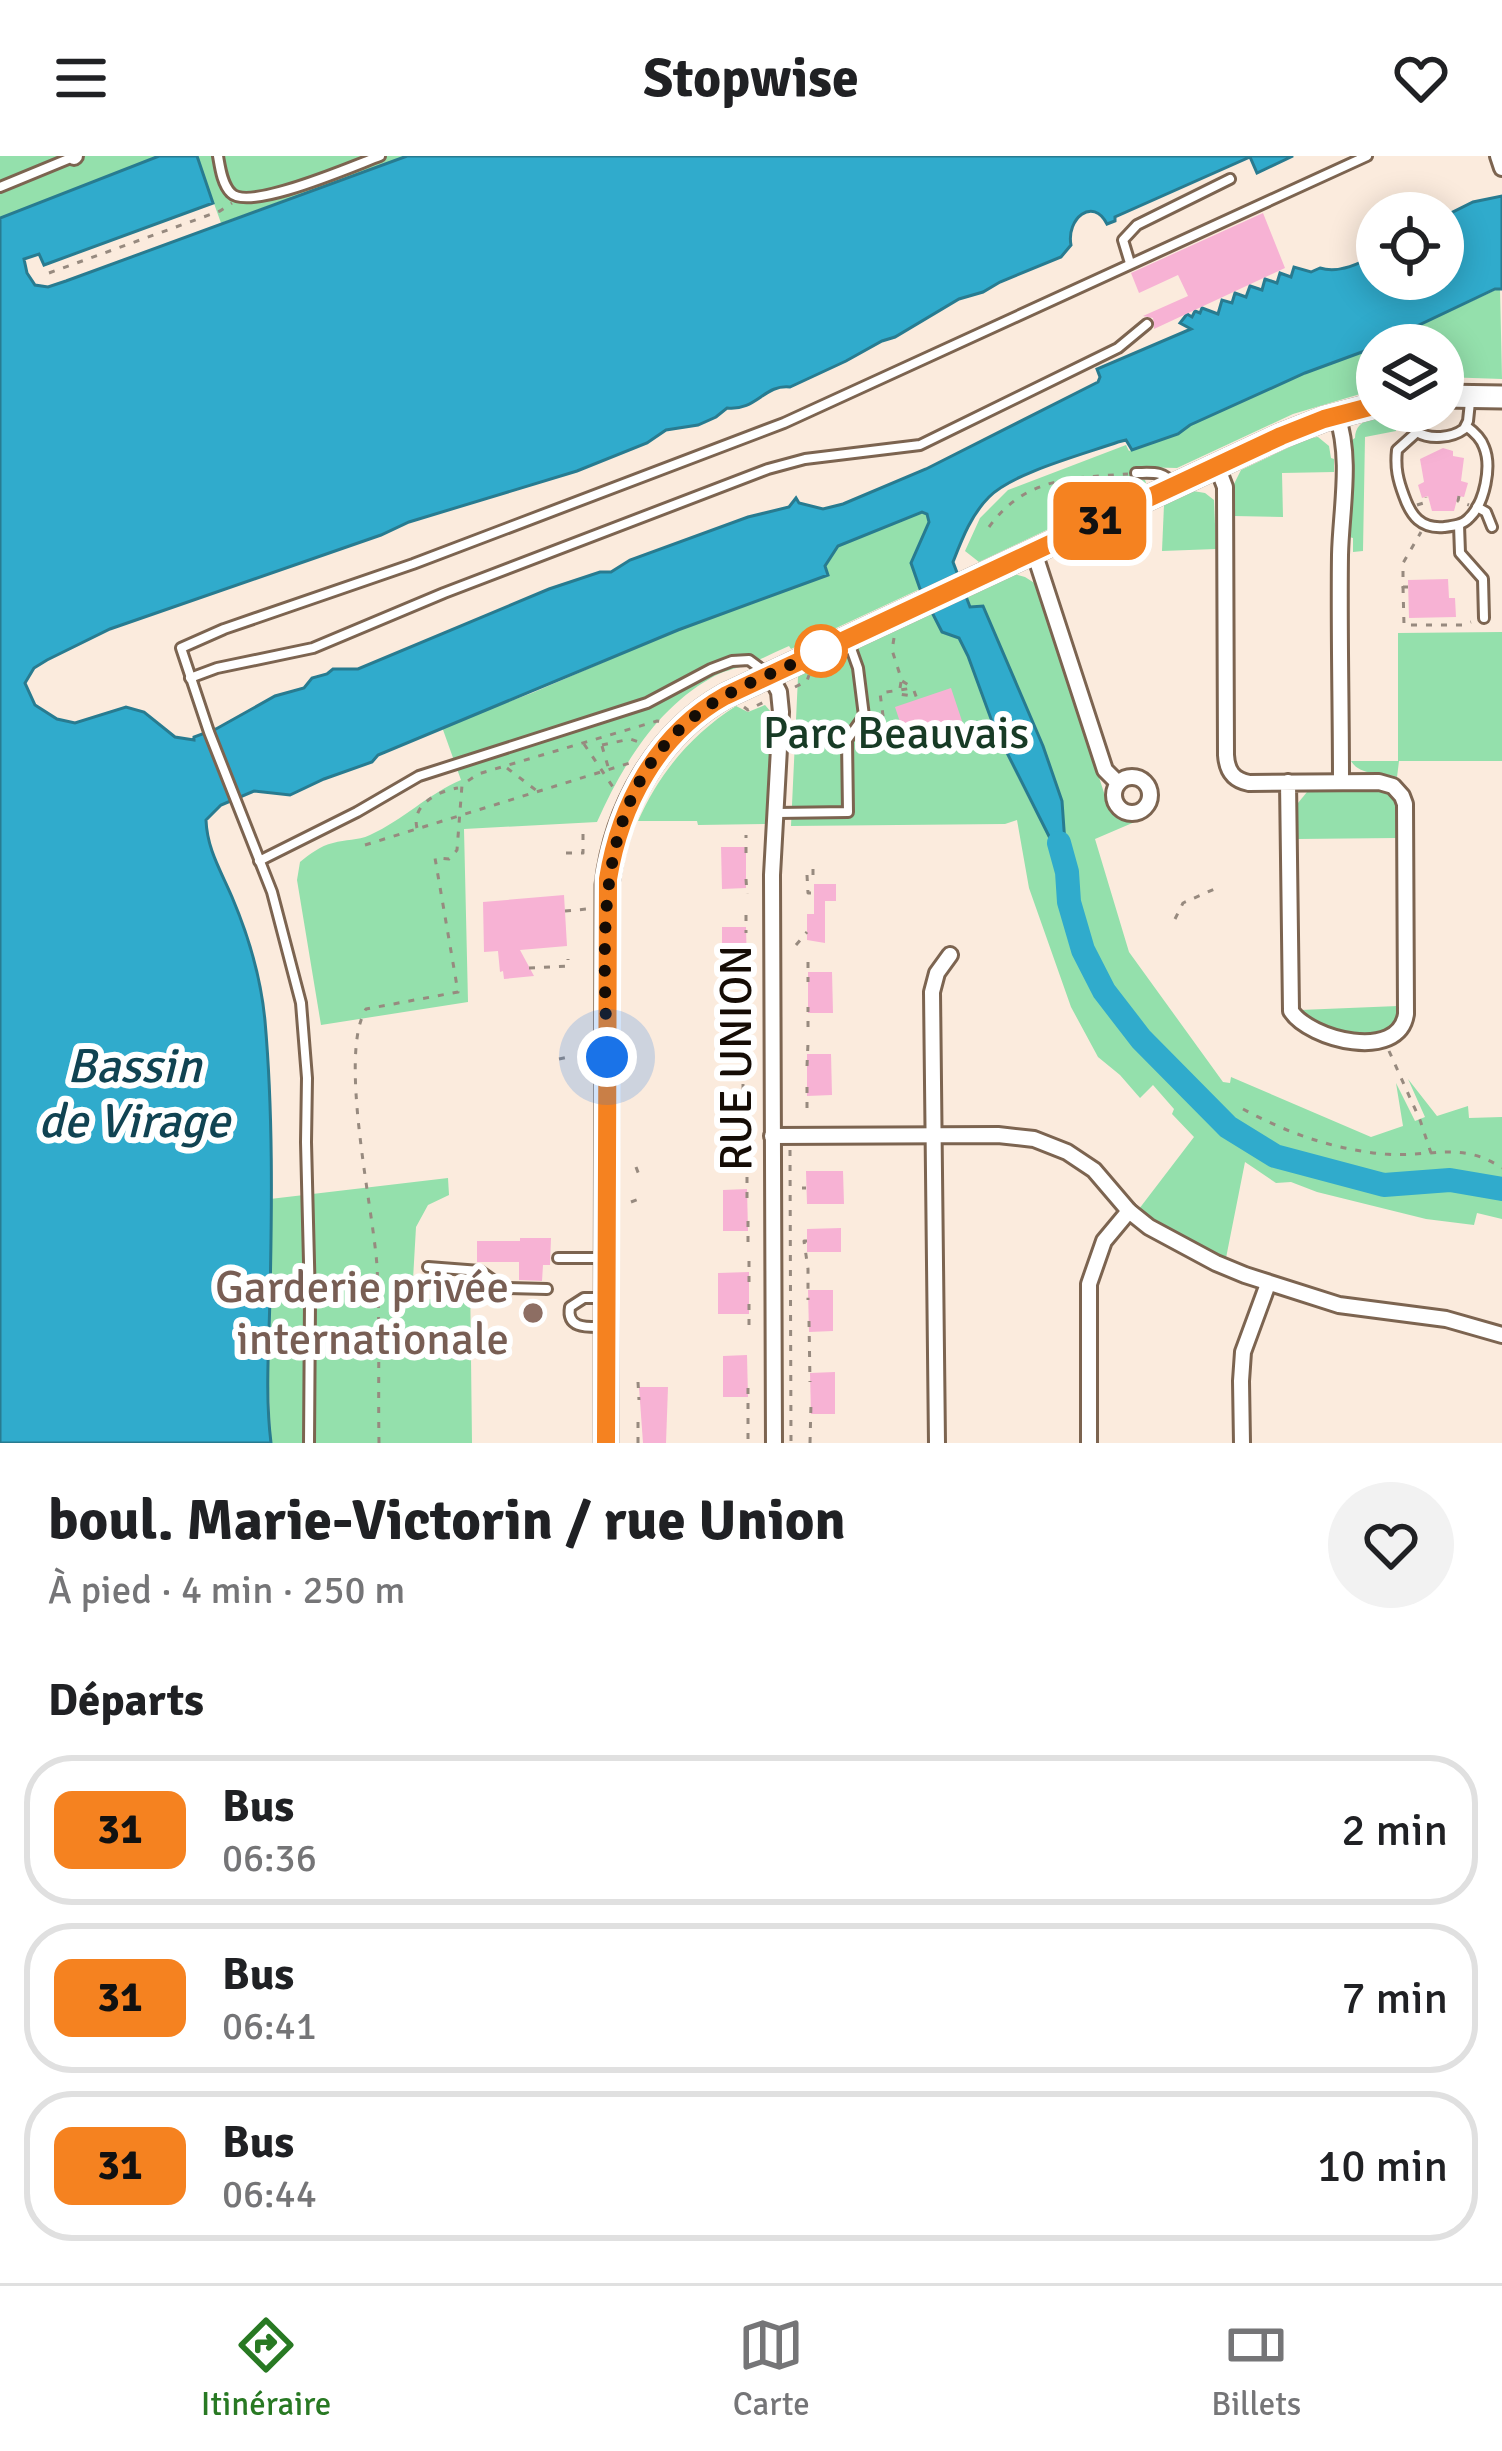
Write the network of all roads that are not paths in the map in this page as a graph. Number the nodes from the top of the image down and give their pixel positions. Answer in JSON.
{"nodes":[{"id":1,"x":75,"y":156,"type":"edge"},
{"id":2,"x":218,"y":156,"type":"edge"},
{"id":3,"x":380,"y":156,"type":"edge"},
{"id":4,"x":1366,"y":156,"type":"edge"},
{"id":5,"x":1498,"y":156,"type":"edge"},
{"id":6,"x":1502,"y":168,"type":"edge"},
{"id":7,"x":1230,"y":179,"type":"dead end"},
{"id":8,"x":0,"y":187,"type":"edge"},
{"id":9,"x":1127,"y":268,"type":"junction"},
{"id":10,"x":1147,"y":324,"type":"dead end"},
{"id":11,"x":1464,"y":396,"type":"edge"},
{"id":12,"x":1470,"y":396,"type":"junction"},
{"id":13,"x":1502,"y":397,"type":"edge"},
{"id":14,"x":1356,"y":410,"type":"edge"},
{"id":15,"x":1337,"y":415,"type":"junction"},
{"id":16,"x":1466,"y":426,"type":"junction"},
{"id":17,"x":1464,"y":428,"type":"edge"},
{"id":18,"x":1417,"y":432,"type":"joint"},
{"id":19,"x":1461,"y":432,"type":"edge"},
{"id":20,"x":1217,"y":466,"type":"junction"},
{"id":21,"x":1136,"y":473,"type":"road end"},
{"id":22,"x":1174,"y":486,"type":"junction"},
{"id":23,"x":1477,"y":507,"type":"junction"},
{"id":24,"x":1459,"y":524,"type":"junction"},
{"id":25,"x":1492,"y":526,"type":"dead end"},
{"id":26,"x":1034,"y":552,"type":"junction"},
{"id":27,"x":1484,"y":618,"type":"dead end"},
{"id":28,"x":848,"y":639,"type":"junction"},
{"id":29,"x":770,"y":675,"type":"junction"},
{"id":30,"x":190,"y":678,"type":"junction"},
{"id":31,"x":1341,"y":781,"type":"junction"},
{"id":32,"x":1288,"y":782,"type":"junction"},
{"id":33,"x":1118,"y":783,"type":"dead end"},
{"id":34,"x":777,"y":813,"type":"junction"},
{"id":35,"x":260,"y":861,"type":"junction"},
{"id":36,"x":950,"y":955,"type":"dead end"},
{"id":37,"x":772,"y":1136,"type":"junction"},
{"id":38,"x":932,"y":1136,"type":"junction"},
{"id":39,"x":1130,"y":1211,"type":"junction"},
{"id":40,"x":558,"y":1258,"type":"dead end"},
{"id":41,"x":607,"y":1258,"type":"junction"},
{"id":42,"x":486,"y":1262,"type":"dead end"},
{"id":43,"x":428,"y":1267,"type":"dead end"},
{"id":44,"x":486,"y":1273,"type":"junction"},
{"id":45,"x":1268,"y":1284,"type":"junction"},
{"id":46,"x":548,"y":1289,"type":"dead end"},
{"id":47,"x":608,"y":1298,"type":"junction"},
{"id":48,"x":608,"y":1327,"type":"junction"},
{"id":49,"x":1502,"y":1335,"type":"edge"},
{"id":50,"x":309,"y":1443,"type":"edge"},
{"id":51,"x":607,"y":1443,"type":"edge"},
{"id":52,"x":774,"y":1443,"type":"edge"},
{"id":53,"x":937,"y":1443,"type":"edge"},
{"id":54,"x":1089,"y":1443,"type":"edge"},
{"id":55,"x":1241,"y":1443,"type":"edge"}],
"edges":[{"from":1,"to":8,"type":"lane"},
{"from":2,"to":3,"type":"lane"},
{"from":4,"to":9,"type":"lane"},
{"from":5,"to":6,"type":"street"},
{"from":7,"to":9,"type":"lane"},
{"from":9,"to":30,"type":"lane"},
{"from":10,"to":30,"type":"lane"},
{"from":11,"to":12,"type":"street"},
{"from":12,"to":13,"type":"street"},
{"from":12,"to":16,"type":"lane"},
{"from":14,"to":15,"type":"street"},
{"from":15,"to":20,"type":"street"},
{"from":15,"to":31,"type":"street"},
{"from":16,"to":17,"type":"lane"},
{"from":16,"to":23,"type":"lane"},
{"from":18,"to":19,"type":"lane"},
{"from":18,"to":24,"type":"lane"},
{"from":20,"to":22,"type":"street"},
{"from":20,"to":32,"type":"street"},
{"from":21,"to":22,"type":"lane"},
{"from":22,"to":26,"type":"street"},
{"from":23,"to":24,"type":"lane"},
{"from":23,"to":25,"type":"lane"},
{"from":24,"to":27,"type":"lane"},
{"from":26,"to":28,"type":"street"},
{"from":26,"to":33,"type":"street"},
{"from":28,"to":29,"type":"street"},
{"from":28,"to":34,"type":"lane"},
{"from":29,"to":34,"type":"street","name":"RUE UNION"},
{"from":29,"to":35,"type":"lane"},
{"from":29,"to":41,"type":"street"},
{"from":30,"to":35,"type":"lane"},
{"from":31,"to":32,"type":"street"},
{"from":31,"to":32,"type":"street"},
{"from":34,"to":37,"type":"street","name":"RUE UNION"},
{"from":35,"to":50,"type":"lane"},
{"from":36,"to":38,"type":"street"},
{"from":37,"to":38,"type":"street"},
{"from":37,"to":52,"type":"street","name":"RUE UNION"},
{"from":38,"to":39,"type":"street"},
{"from":38,"to":53,"type":"street"},
{"from":39,"to":45,"type":"street"},
{"from":39,"to":54,"type":"street"},
{"from":40,"to":41,"type":"lane"},
{"from":41,"to":47,"type":"street"},
{"from":42,"to":44,"type":"lane"},
{"from":43,"to":44,"type":"lane"},
{"from":44,"to":46,"type":"lane"},
{"from":45,"to":49,"type":"street"},
{"from":45,"to":55,"type":"street"},
{"from":47,"to":48,"type":"street"},
{"from":47,"to":48,"type":"lane"},
{"from":48,"to":51,"type":"street"}]}
